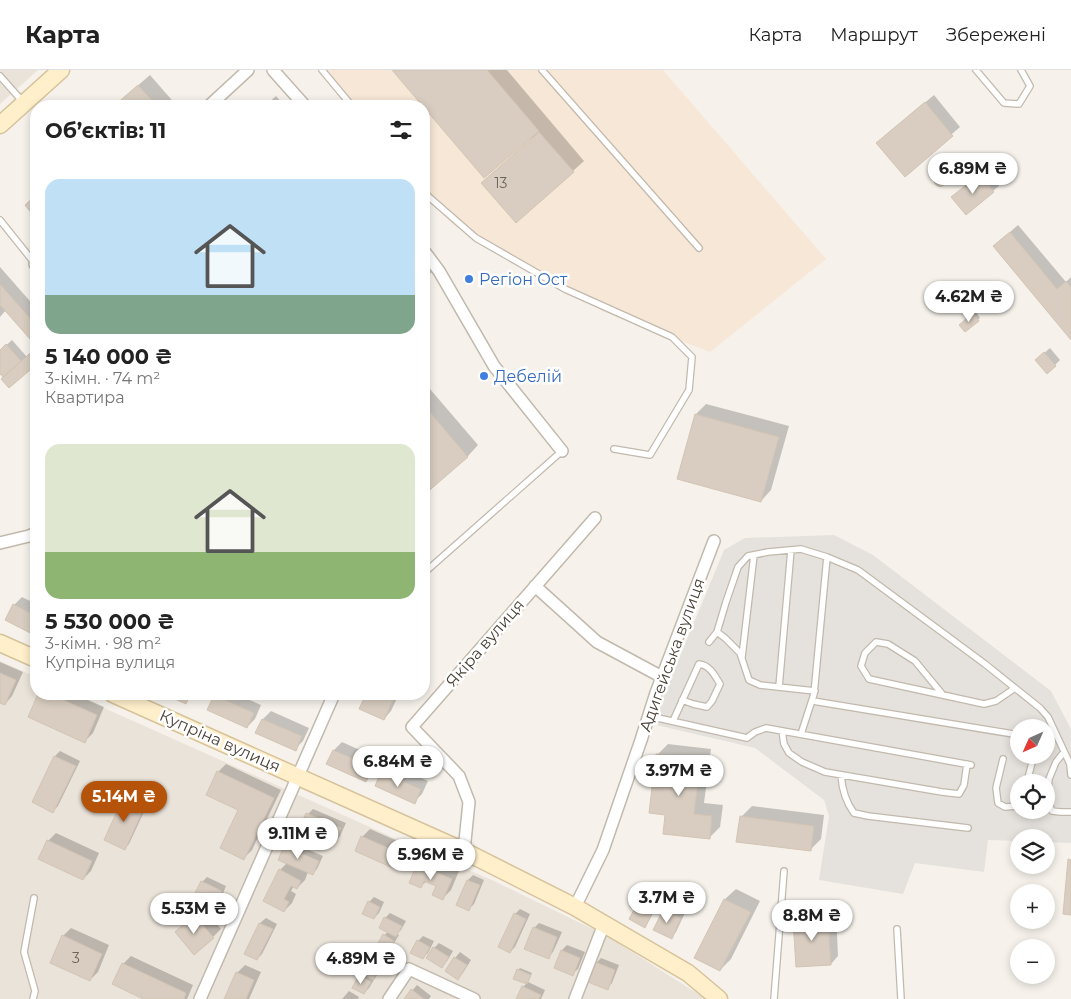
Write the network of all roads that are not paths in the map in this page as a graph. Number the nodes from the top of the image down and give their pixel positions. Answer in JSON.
{"nodes":[{"id":1,"x":61,"y":70,"type":"edge"},
{"id":2,"x":248,"y":70,"type":"edge"},
{"id":3,"x":272,"y":70,"type":"edge"},
{"id":4,"x":322,"y":70,"type":"edge"},
{"id":5,"x":542,"y":70,"type":"edge"},
{"id":6,"x":976,"y":70,"type":"edge"},
{"id":7,"x":1021,"y":70,"type":"edge"},
{"id":8,"x":0,"y":76,"type":"edge"},
{"id":9,"x":216,"y":100,"type":"edge"},
{"id":10,"x":300,"y":100,"type":"edge"},
{"id":11,"x":347,"y":100,"type":"edge"},
{"id":12,"x":24,"y":103,"type":"junction"},
{"id":13,"x":0,"y":125,"type":"edge"},
{"id":14,"x":430,"y":198,"type":"edge"},
{"id":15,"x":0,"y":220,"type":"edge"},
{"id":16,"x":699,"y":248,"type":"dead end"},
{"id":17,"x":30,"y":257,"type":"edge"},
{"id":18,"x":430,"y":259,"type":"edge"},
{"id":19,"x":614,"y":449,"type":"dead end"},
{"id":20,"x":562,"y":451,"type":"joint"},
{"id":21,"x":595,"y":518,"type":"dead end"},
{"id":22,"x":30,"y":536,"type":"edge"},
{"id":23,"x":714,"y":542,"type":"dead end"},
{"id":24,"x":0,"y":543,"type":"edge"},
{"id":25,"x":791,"y":550,"type":"junction"},
{"id":26,"x":754,"y":555,"type":"junction"},
{"id":27,"x":827,"y":557,"type":"junction"},
{"id":28,"x":430,"y":568,"type":"edge"},
{"id":29,"x":536,"y":586,"type":"junction"},
{"id":30,"x":717,"y":632,"type":"junction"},
{"id":31,"x":709,"y":642,"type":"dead end"},
{"id":32,"x":0,"y":643,"type":"edge"},
{"id":33,"x":742,"y":656,"type":"junction"},
{"id":34,"x":30,"y":657,"type":"edge"},
{"id":35,"x":662,"y":677,"type":"junction"},
{"id":36,"x":779,"y":687,"type":"junction"},
{"id":37,"x":1015,"y":688,"type":"junction"},
{"id":38,"x":815,"y":691,"type":"junction"},
{"id":39,"x":943,"y":695,"type":"junction"},
{"id":40,"x":127,"y":700,"type":"edge"},
{"id":41,"x":331,"y":700,"type":"edge"},
{"id":42,"x":682,"y":700,"type":"junction"},
{"id":43,"x":813,"y":701,"type":"junction"},
{"id":44,"x":649,"y":716,"type":"junction"},
{"id":45,"x":673,"y":721,"type":"junction"},
{"id":46,"x":782,"y":731,"type":"junction"},
{"id":47,"x":801,"y":734,"type":"junction"},
{"id":48,"x":1010,"y":734,"type":"edge"},
{"id":49,"x":1064,"y":752,"type":"junction"},
{"id":50,"x":1003,"y":759,"type":"dead end"},
{"id":51,"x":1051,"y":774,"type":"edge"},
{"id":52,"x":841,"y":775,"type":"junction"},
{"id":53,"x":1071,"y":775,"type":"edge"},
{"id":54,"x":298,"y":776,"type":"junction"},
{"id":55,"x":1010,"y":807,"type":"edge"},
{"id":56,"x":1055,"y":811,"type":"edge"},
{"id":57,"x":1071,"y":812,"type":"edge"},
{"id":58,"x":968,"y":828,"type":"dead end"},
{"id":59,"x":464,"y":851,"type":"junction"},
{"id":60,"x":784,"y":871,"type":"dead end"},
{"id":61,"x":34,"y":898,"type":"dead end"},
{"id":62,"x":575,"y":907,"type":"junction"},
{"id":63,"x":604,"y":924,"type":"junction"},
{"id":64,"x":897,"y":929,"type":"dead end"},
{"id":65,"x":33,"y":999,"type":"edge"},
{"id":66,"x":200,"y":999,"type":"edge"},
{"id":67,"x":389,"y":999,"type":"edge"},
{"id":68,"x":474,"y":999,"type":"edge"},
{"id":69,"x":575,"y":999,"type":"edge"},
{"id":70,"x":719,"y":999,"type":"edge"},
{"id":71,"x":774,"y":999,"type":"edge"},
{"id":72,"x":901,"y":999,"type":"edge"}],
"edges":[{"from":1,"to":12,"type":"main road"},
{"from":2,"to":9,"type":"street"},
{"from":3,"to":10,"type":"street"},
{"from":4,"to":11,"type":"lane"},
{"from":5,"to":16,"type":"lane"},
{"from":6,"to":7,"type":"lane"},
{"from":8,"to":12,"type":"lane"},
{"from":12,"to":13,"type":"main road"},
{"from":14,"to":19,"type":"lane"},
{"from":15,"to":17,"type":"lane"},
{"from":18,"to":20,"type":"street"},
{"from":20,"to":28,"type":"lane"},
{"from":21,"to":29,"type":"street","name":"Якіра вулиця"},
{"from":22,"to":24,"type":"street"},
{"from":23,"to":35,"type":"street","name":"Адигейська вулиця"},
{"from":25,"to":26,"type":"lane"},
{"from":25,"to":27,"type":"lane"},
{"from":25,"to":36,"type":"lane"},
{"from":26,"to":30,"type":"lane"},
{"from":26,"to":33,"type":"lane"},
{"from":27,"to":37,"type":"lane"},
{"from":27,"to":38,"type":"lane"},
{"from":29,"to":35,"type":"street"},
{"from":29,"to":59,"type":"street","name":"Якіра вулиця"},
{"from":30,"to":31,"type":"lane"},
{"from":30,"to":33,"type":"lane"},
{"from":32,"to":34,"type":"main road"},
{"from":33,"to":36,"type":"lane"},
{"from":35,"to":44,"type":"street","name":"Адигейська вулиця"},
{"from":36,"to":38,"type":"lane"},
{"from":37,"to":39,"type":"lane"},
{"from":37,"to":49,"type":"lane"},
{"from":38,"to":43,"type":"lane"},
{"from":39,"to":39,"type":"lane"},
{"from":40,"to":54,"type":"main road","name":"Купріна вулиця"},
{"from":41,"to":54,"type":"street","name":"Купріна вулиця"},
{"from":42,"to":42,"type":"lane"},
{"from":42,"to":45,"type":"lane"},
{"from":43,"to":47,"type":"lane"},
{"from":43,"to":48,"type":"lane"},
{"from":44,"to":45,"type":"lane"},
{"from":44,"to":62,"type":"street","name":"Адигейська вулиця"},
{"from":45,"to":46,"type":"lane"},
{"from":46,"to":47,"type":"lane"},
{"from":46,"to":52,"type":"lane"},
{"from":47,"to":52,"type":"lane"},
{"from":49,"to":51,"type":"lane"},
{"from":49,"to":53,"type":"lane"},
{"from":50,"to":55,"type":"lane"},
{"from":52,"to":58,"type":"lane"},
{"from":54,"to":59,"type":"main road","name":"Купріна вулиця"},
{"from":54,"to":66,"type":"street","name":"Купріна вулиця"},
{"from":56,"to":57,"type":"lane"},
{"from":59,"to":62,"type":"main road","name":"Купріна вулиця"},
{"from":60,"to":71,"type":"lane"},
{"from":61,"to":65,"type":"lane"},
{"from":62,"to":63,"type":"main road","name":"Купріна вулиця"},
{"from":63,"to":69,"type":"street"},
{"from":63,"to":70,"type":"main road","name":"Купріна вулиця"},
{"from":64,"to":72,"type":"lane"},
{"from":67,"to":68,"type":"street"}]}
